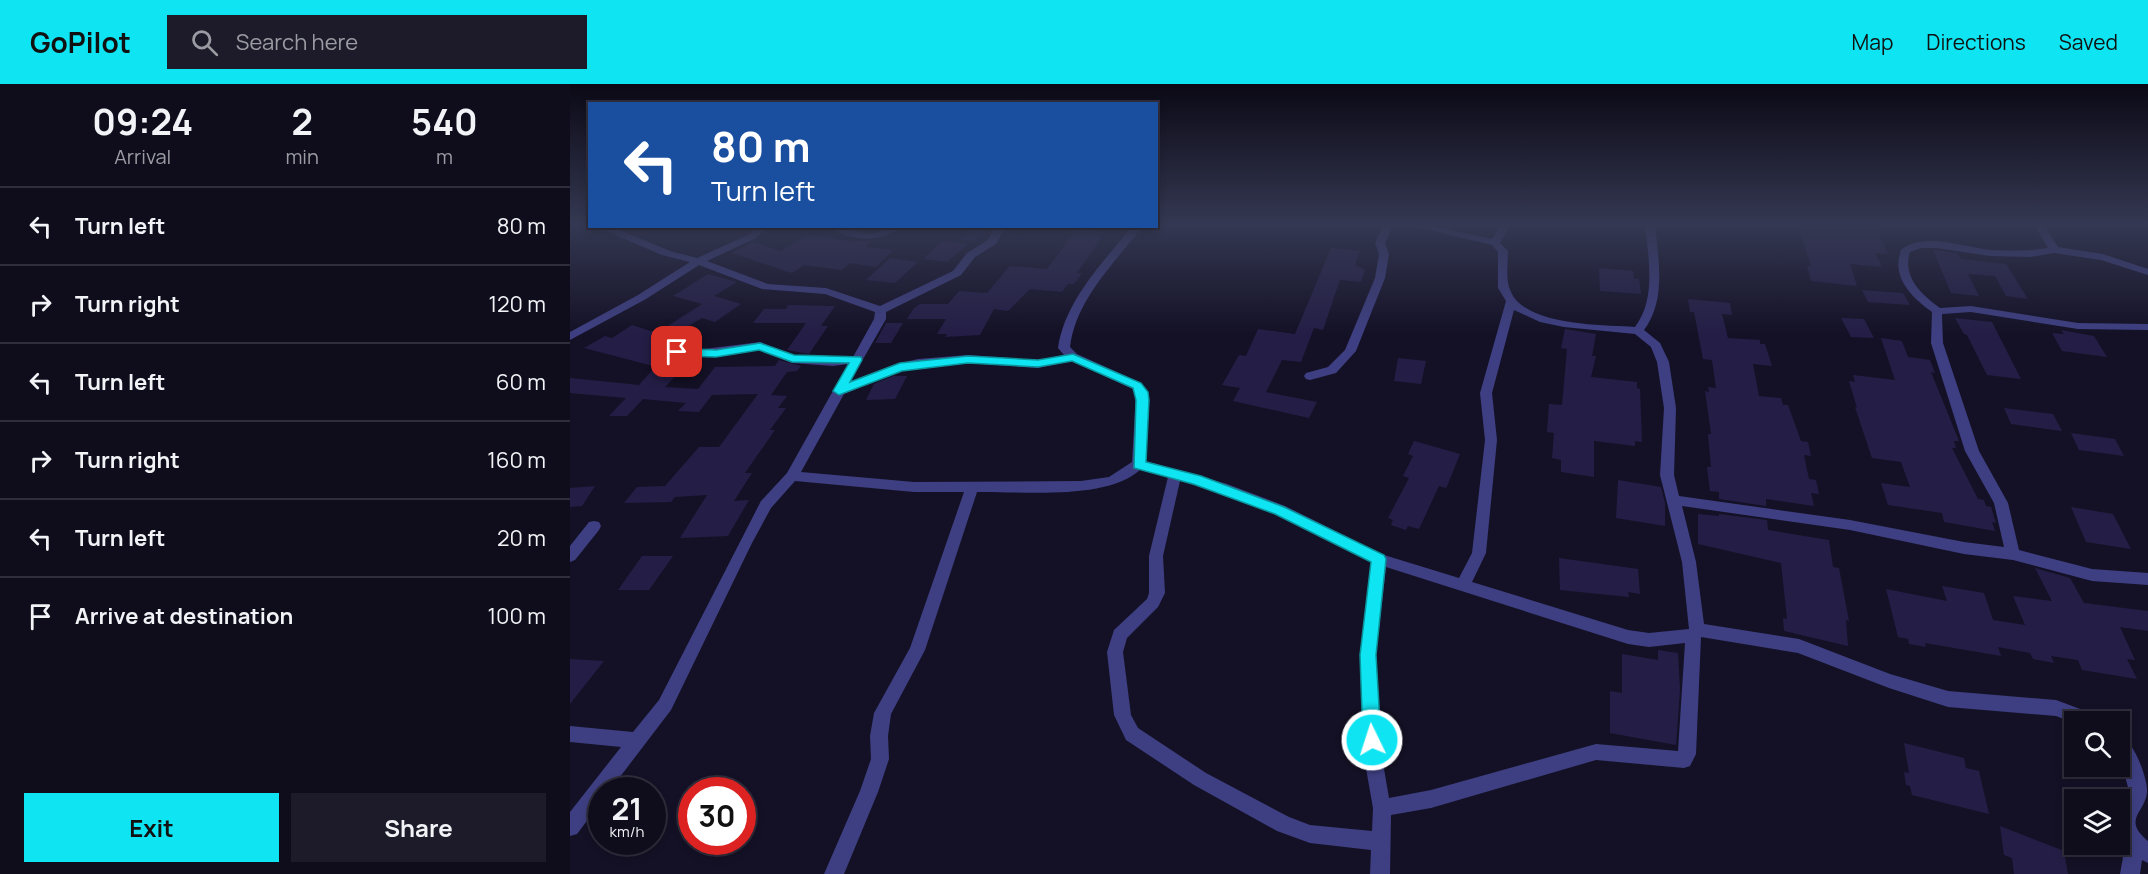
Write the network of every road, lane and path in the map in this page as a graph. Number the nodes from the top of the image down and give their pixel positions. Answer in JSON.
{"nodes":[{"id":1,"x":693,"y":260,"type":"edge"},
{"id":2,"x":967,"y":260,"type":"edge"},
{"id":3,"x":1112,"y":260,"type":"edge"},
{"id":4,"x":1383,"y":260,"type":"edge"},
{"id":5,"x":1503,"y":260,"type":"edge"},
{"id":6,"x":1651,"y":260,"type":"edge"},
{"id":7,"x":1902,"y":260,"type":"edge"},
{"id":8,"x":2114,"y":260,"type":"edge"},
{"id":9,"x":698,"y":261,"type":"junction"},
{"id":10,"x":2148,"y":272,"type":"edge"},
{"id":11,"x":1511,"y":301,"type":"junction"},
{"id":12,"x":881,"y":310,"type":"junction"},
{"id":13,"x":1938,"y":311,"type":"junction"},
{"id":14,"x":2148,"y":327,"type":"edge"},
{"id":15,"x":1638,"y":331,"type":"junction"},
{"id":16,"x":570,"y":337,"type":"edge"},
{"id":17,"x":658,"y":350,"type":"dead end"},
{"id":18,"x":1073,"y":357,"type":"junction"},
{"id":19,"x":856,"y":360,"type":"junction"},
{"id":20,"x":1310,"y":376,"type":"dead end"},
{"id":21,"x":839,"y":391,"type":"junction"},
{"id":22,"x":1139,"y":465,"type":"junction"},
{"id":23,"x":1175,"y":474,"type":"junction"},
{"id":24,"x":792,"y":476,"type":"junction"},
{"id":25,"x":972,"y":487,"type":"junction"},
{"id":26,"x":1674,"y":500,"type":"junction"},
{"id":27,"x":594,"y":526,"type":"dead end"},
{"id":28,"x":2013,"y":554,"type":"junction"},
{"id":29,"x":570,"y":556,"type":"edge"},
{"id":30,"x":1379,"y":559,"type":"junction"},
{"id":31,"x":2148,"y":579,"type":"edge"},
{"id":32,"x":1463,"y":585,"type":"junction"},
{"id":33,"x":1695,"y":632,"type":"junction"},
{"id":34,"x":2064,"y":711,"type":"edge"},
{"id":35,"x":570,"y":734,"type":"edge"},
{"id":36,"x":639,"y":741,"type":"junction"},
{"id":37,"x":2130,"y":759,"type":"edge"},
{"id":38,"x":1382,"y":808,"type":"junction"},
{"id":39,"x":570,"y":827,"type":"edge"},
{"id":40,"x":1381,"y":842,"type":"junction"},
{"id":41,"x":2141,"y":849,"type":"edge"},
{"id":42,"x":834,"y":874,"type":"edge"},
{"id":43,"x":1380,"y":874,"type":"edge"},
{"id":44,"x":2130,"y":874,"type":"edge"}],
"edges":[{"from":1,"to":9,"type":"street"},
{"from":2,"to":12,"type":"street"},
{"from":3,"to":18,"type":"street"},
{"from":4,"to":20,"type":"street"},
{"from":5,"to":11,"type":"street"},
{"from":6,"to":15,"type":"street"},
{"from":7,"to":13,"type":"street"},
{"from":8,"to":10,"type":"street"},
{"from":9,"to":12,"type":"street"},
{"from":9,"to":16,"type":"street"},
{"from":11,"to":15,"type":"street"},
{"from":11,"to":32,"type":"street"},
{"from":12,"to":19,"type":"street"},
{"from":13,"to":14,"type":"street"},
{"from":13,"to":28,"type":"street"},
{"from":15,"to":26,"type":"street"},
{"from":17,"to":19,"type":"street"},
{"from":18,"to":21,"type":"street"},
{"from":18,"to":22,"type":"street"},
{"from":19,"to":21,"type":"street"},
{"from":21,"to":24,"type":"street"},
{"from":22,"to":23,"type":"street"},
{"from":22,"to":25,"type":"street"},
{"from":23,"to":30,"type":"street"},
{"from":23,"to":40,"type":"street"},
{"from":24,"to":25,"type":"street"},
{"from":24,"to":36,"type":"street"},
{"from":25,"to":42,"type":"street"},
{"from":26,"to":28,"type":"street"},
{"from":26,"to":33,"type":"street"},
{"from":27,"to":29,"type":"street"},
{"from":28,"to":31,"type":"street"},
{"from":30,"to":32,"type":"street"},
{"from":30,"to":38,"type":"street"},
{"from":32,"to":33,"type":"street"},
{"from":33,"to":34,"type":"street"},
{"from":33,"to":38,"type":"street"},
{"from":35,"to":36,"type":"street"},
{"from":36,"to":39,"type":"street"},
{"from":37,"to":41,"type":"street"},
{"from":38,"to":40,"type":"street"},
{"from":40,"to":43,"type":"street"},
{"from":41,"to":44,"type":"street"}]}
